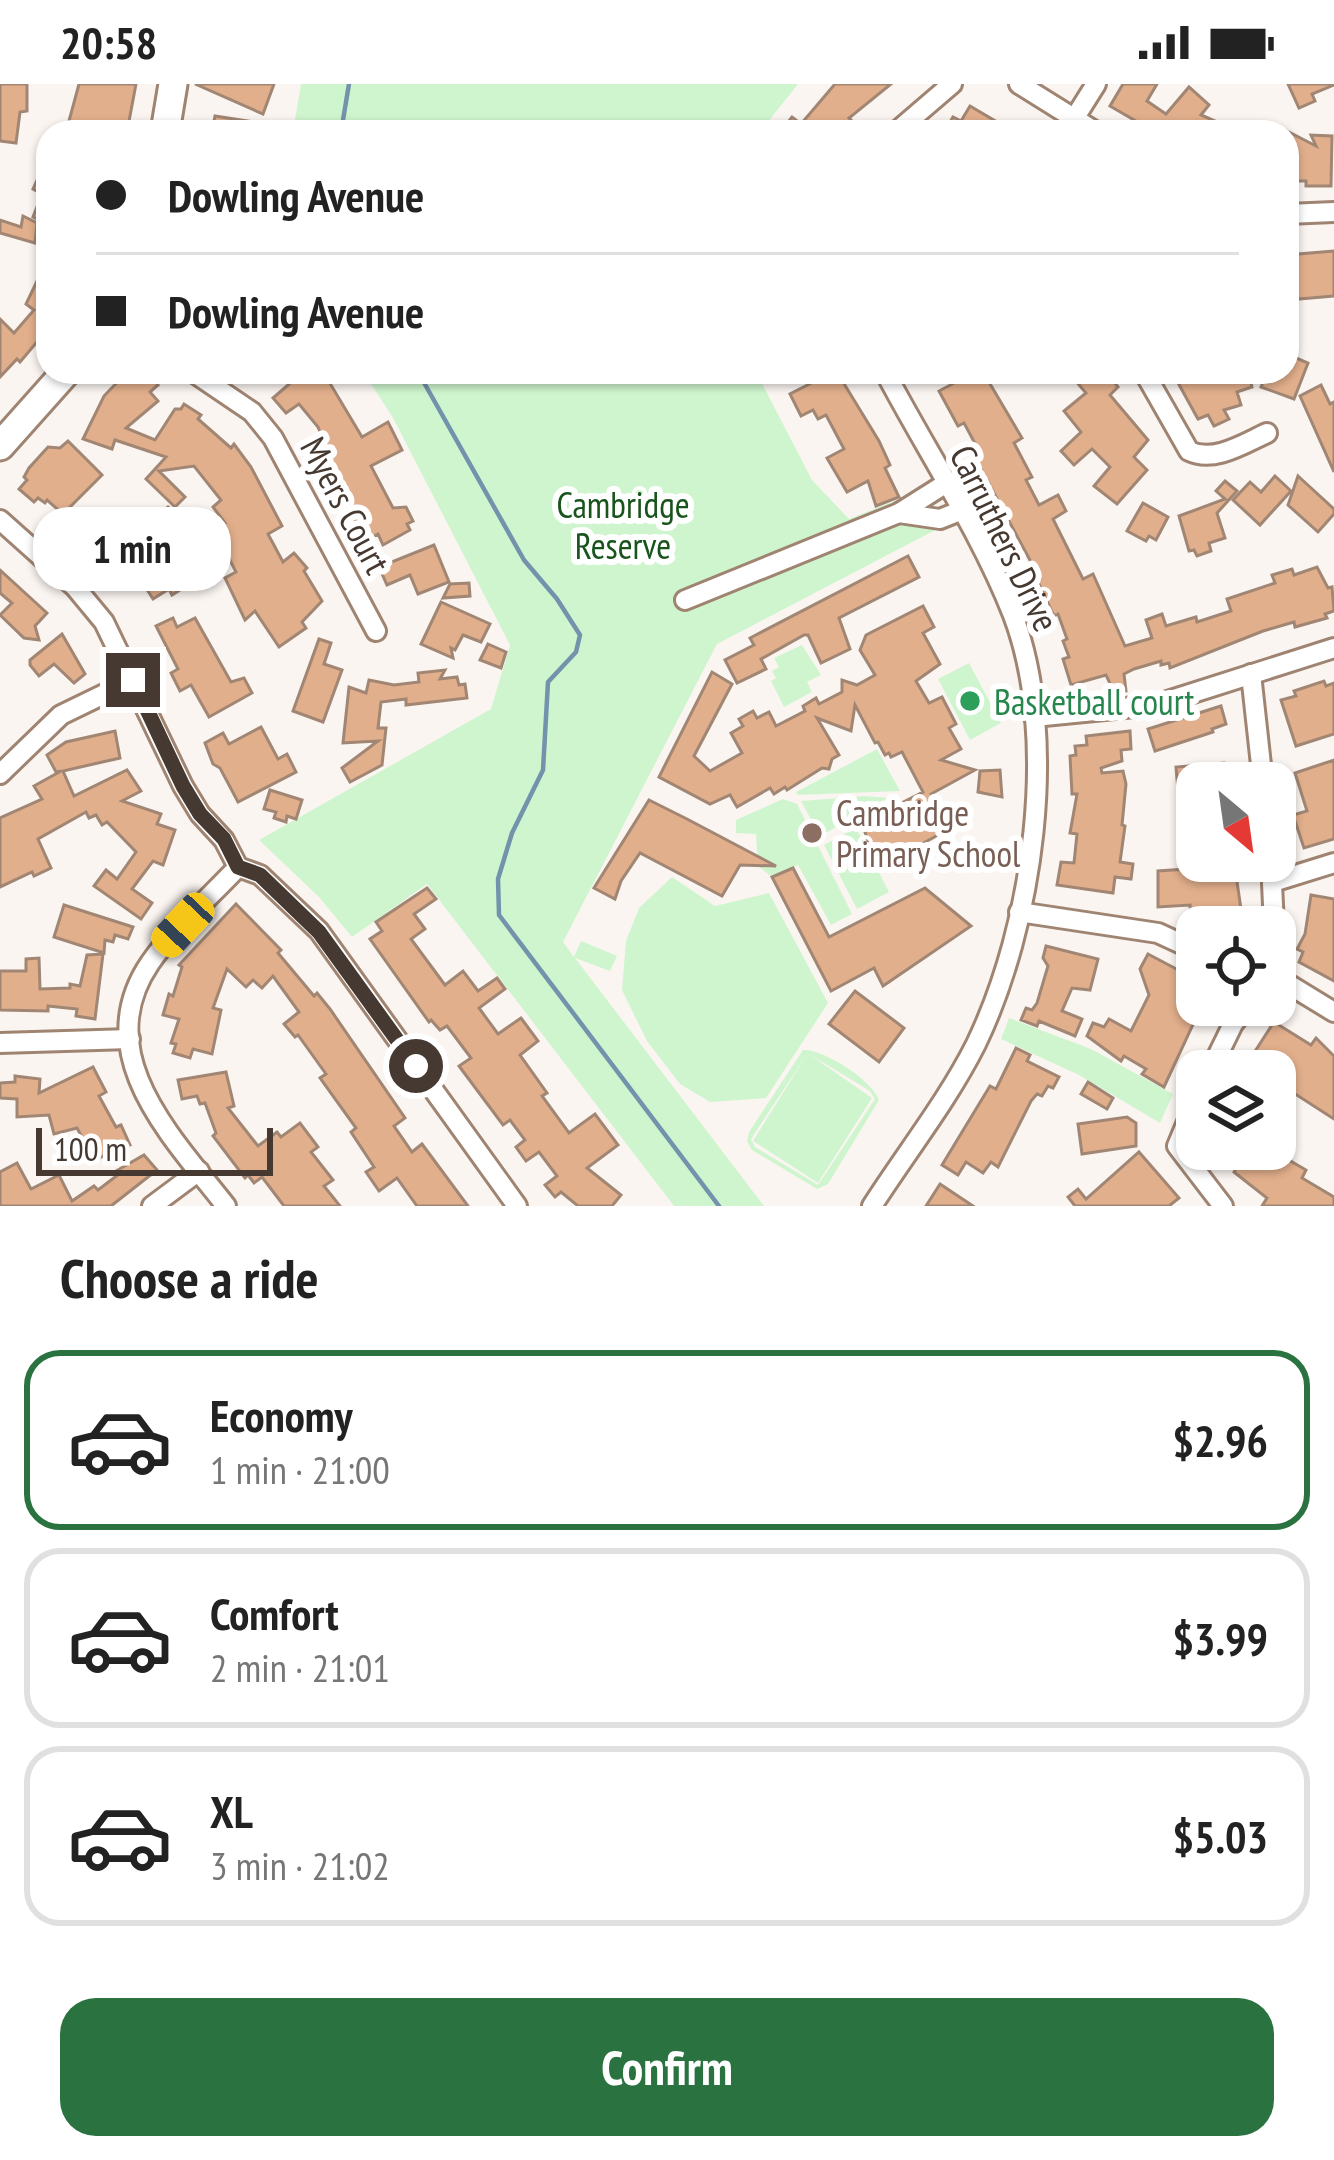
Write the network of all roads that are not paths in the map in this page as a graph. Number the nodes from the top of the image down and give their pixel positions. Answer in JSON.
{"nodes":[{"id":1,"x":173,"y":84,"type":"edge"},
{"id":2,"x":930,"y":84,"type":"edge"},
{"id":3,"x":952,"y":84,"type":"edge"},
{"id":4,"x":1004,"y":84,"type":"edge"},
{"id":5,"x":1096,"y":84,"type":"edge"},
{"id":6,"x":1024,"y":88,"type":"edge"},
{"id":7,"x":1074,"y":119,"type":"joint"},
{"id":8,"x":167,"y":120,"type":"edge"},
{"id":9,"x":906,"y":120,"type":"edge"},
{"id":10,"x":908,"y":120,"type":"edge"},
{"id":11,"x":1334,"y":212,"type":"edge"},
{"id":12,"x":1299,"y":213,"type":"edge"},
{"id":13,"x":55,"y":384,"type":"edge"},
{"id":14,"x":211,"y":384,"type":"edge"},
{"id":15,"x":891,"y":384,"type":"edge"},
{"id":16,"x":1151,"y":384,"type":"edge"},
{"id":17,"x":1268,"y":433,"type":"dead end"},
{"id":18,"x":0,"y":446,"type":"edge"},
{"id":19,"x":945,"y":484,"type":"junction"},
{"id":20,"x":960,"y":512,"type":"junction"},
{"id":21,"x":899,"y":513,"type":"junction"},
{"id":22,"x":0,"y":520,"type":"edge"},
{"id":23,"x":685,"y":600,"type":"dead end"},
{"id":24,"x":376,"y":632,"type":"dead end"},
{"id":25,"x":1334,"y":648,"type":"edge"},
{"id":26,"x":1251,"y":674,"type":"junction"},
{"id":27,"x":133,"y":680,"type":"junction"},
{"id":28,"x":1034,"y":717,"type":"junction"},
{"id":29,"x":1260,"y":762,"type":"edge"},
{"id":30,"x":0,"y":774,"type":"edge"},
{"id":31,"x":1334,"y":863,"type":"edge"},
{"id":32,"x":238,"y":867,"type":"junction"},
{"id":33,"x":1296,"y":875,"type":"edge"},
{"id":34,"x":1273,"y":882,"type":"edge"},
{"id":35,"x":1274,"y":906,"type":"edge"},
{"id":36,"x":1018,"y":912,"type":"junction"},
{"id":37,"x":1176,"y":941,"type":"edge"},
{"id":38,"x":1296,"y":991,"type":"edge"},
{"id":39,"x":1296,"y":998,"type":"edge"},
{"id":40,"x":1311,"y":1001,"type":"junction"},
{"id":41,"x":1334,"y":1012,"type":"edge"},
{"id":42,"x":130,"y":1039,"type":"junction"},
{"id":43,"x":0,"y":1043,"type":"edge"},
{"id":44,"x":1195,"y":1170,"type":"edge"},
{"id":45,"x":199,"y":1171,"type":"junction"},
{"id":46,"x":874,"y":1205,"type":"edge"},
{"id":47,"x":152,"y":1206,"type":"edge"},
{"id":48,"x":226,"y":1206,"type":"edge"},
{"id":49,"x":517,"y":1206,"type":"edge"},
{"id":50,"x":1223,"y":1206,"type":"edge"}],
"edges":[{"from":1,"to":8,"type":"street"},
{"from":2,"to":9,"type":"street"},
{"from":3,"to":10,"type":"street"},
{"from":4,"to":6,"type":"street"},
{"from":5,"to":7,"type":"street"},
{"from":6,"to":7,"type":"street"},
{"from":11,"to":12,"type":"street"},
{"from":13,"to":18,"type":"street"},
{"from":14,"to":24,"type":"street","name":"Myers Court"},
{"from":15,"to":19,"type":"street","name":"Carruthers Drive"},
{"from":16,"to":17,"type":"street"},
{"from":19,"to":20,"type":"street","name":"Carruthers Drive"},
{"from":19,"to":21,"type":"street"},
{"from":20,"to":21,"type":"street"},
{"from":20,"to":28,"type":"street","name":"Carruthers Drive"},
{"from":21,"to":23,"type":"street"},
{"from":22,"to":27,"type":"street"},
{"from":25,"to":26,"type":"street"},
{"from":26,"to":28,"type":"street"},
{"from":26,"to":29,"type":"street"},
{"from":27,"to":30,"type":"street"},
{"from":27,"to":32,"type":"street"},
{"from":28,"to":36,"type":"street","name":"Carruthers Drive"},
{"from":31,"to":33,"type":"street"},
{"from":32,"to":42,"type":"street"},
{"from":32,"to":49,"type":"street"},
{"from":34,"to":35,"type":"street"},
{"from":36,"to":37,"type":"street"},
{"from":36,"to":46,"type":"street","name":"Carruthers Drive"},
{"from":38,"to":40,"type":"street"},
{"from":39,"to":40,"type":"street"},
{"from":40,"to":41,"type":"street"},
{"from":42,"to":43,"type":"street"},
{"from":42,"to":45,"type":"street"},
{"from":44,"to":50,"type":"street"},
{"from":45,"to":47,"type":"street"},
{"from":45,"to":48,"type":"street"}]}
